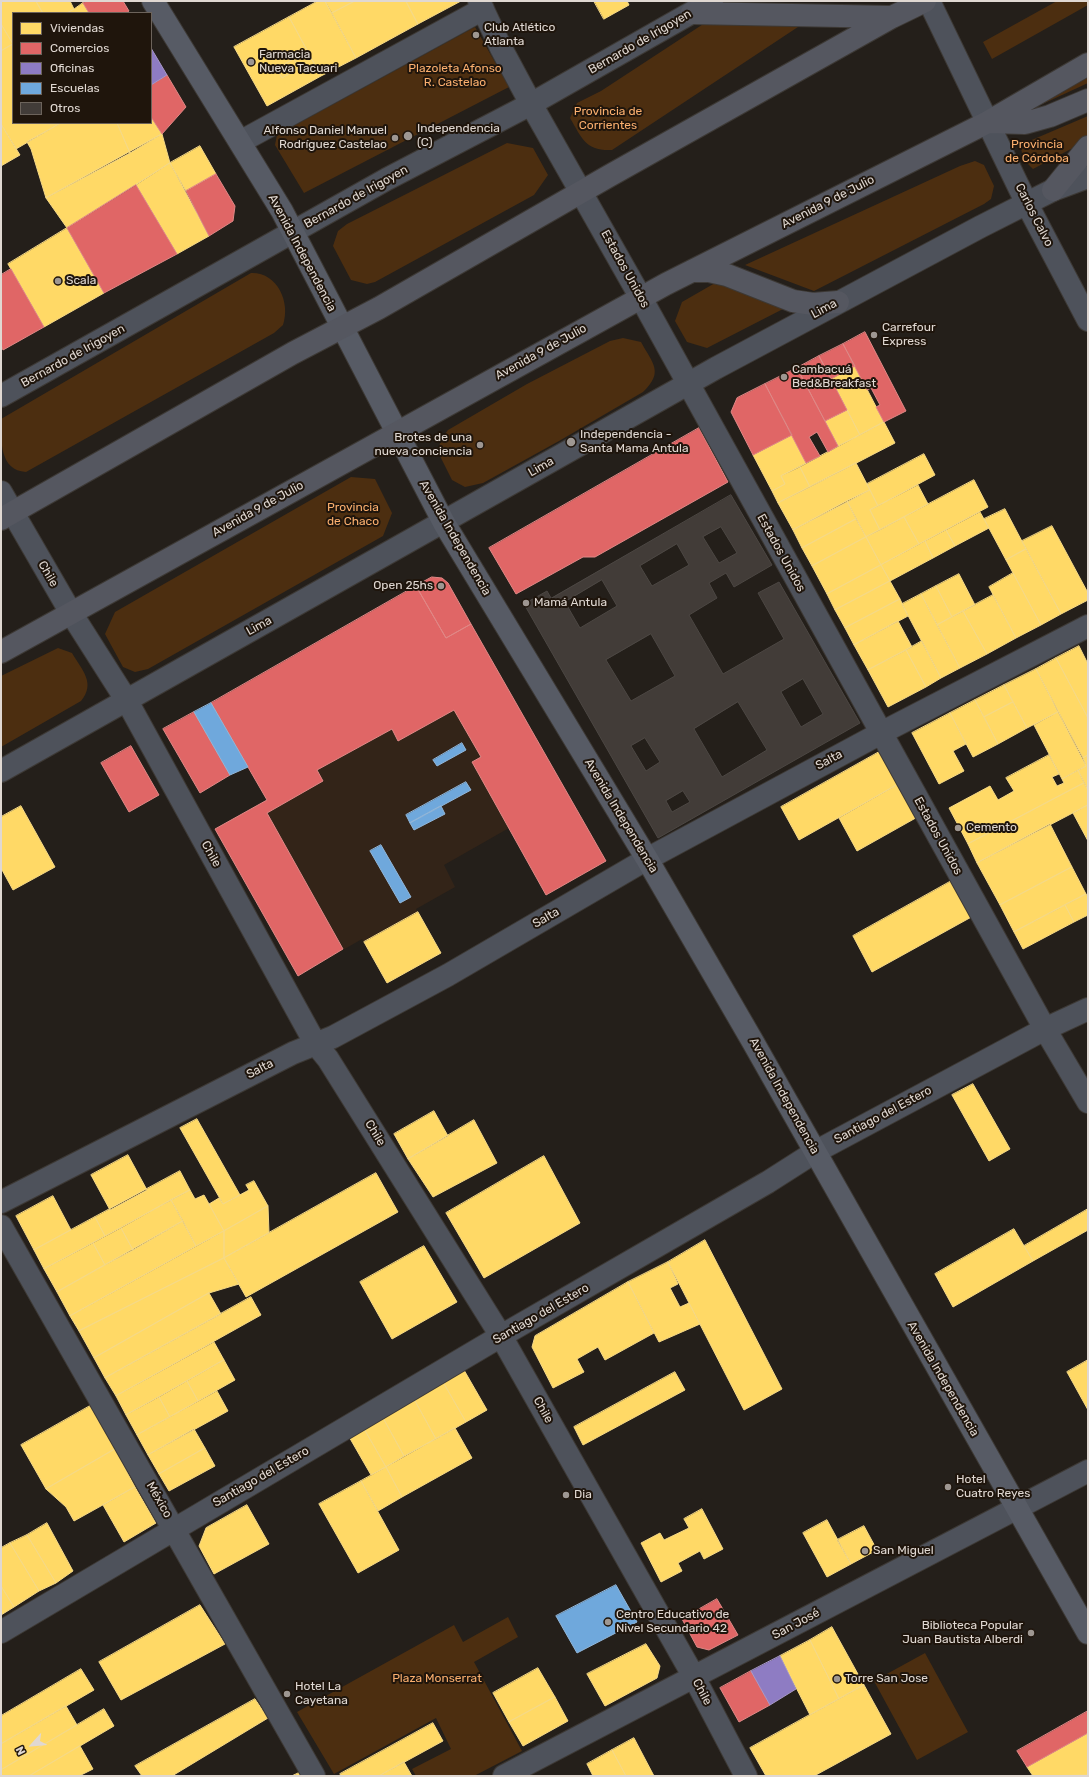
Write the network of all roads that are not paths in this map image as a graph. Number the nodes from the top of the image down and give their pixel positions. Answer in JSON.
{"nodes":[{"id":1,"x":153,"y":1,"type":"edge"},
{"id":2,"x":712,"y":1,"type":"edge"},
{"id":3,"x":925,"y":1,"type":"edge"},
{"id":4,"x":930,"y":1,"type":"edge"},
{"id":5,"x":481,"y":5,"type":"edge"},
{"id":6,"x":692,"y":13,"type":"junction"},
{"id":7,"x":892,"y":17,"type":"junction"},
{"id":8,"x":1088,"y":64,"type":"edge"},
{"id":9,"x":1088,"y":100,"type":"edge"},
{"id":10,"x":531,"y":104,"type":"junction"},
{"id":11,"x":988,"y":122,"type":"junction"},
{"id":12,"x":240,"y":142,"type":"junction"},
{"id":13,"x":1088,"y":147,"type":"edge"},
{"id":14,"x":1088,"y":177,"type":"edge"},
{"id":15,"x":1053,"y":190,"type":"junction"},
{"id":16,"x":582,"y":192,"type":"junction"},
{"id":17,"x":1027,"y":204,"type":"junction"},
{"id":18,"x":292,"y":232,"type":"junction"},
{"id":19,"x":692,"y":271,"type":"junction"},
{"id":20,"x":641,"y":298,"type":"junction"},
{"id":21,"x":838,"y":302,"type":"junction"},
{"id":22,"x":1088,"y":320,"type":"edge"},
{"id":23,"x":341,"y":328,"type":"junction"},
{"id":24,"x":688,"y":383,"type":"junction"},
{"id":25,"x":1,"y":396,"type":"edge"},
{"id":26,"x":397,"y":432,"type":"junction"},
{"id":27,"x":1,"y":492,"type":"edge"},
{"id":28,"x":7,"y":516,"type":"edge"},
{"id":29,"x":444,"y":523,"type":"junction"},
{"id":30,"x":71,"y":613,"type":"junction"},
{"id":31,"x":1088,"y":626,"type":"edge"},
{"id":32,"x":1,"y":652,"type":"edge"},
{"id":33,"x":127,"y":701,"type":"junction"},
{"id":34,"x":881,"y":733,"type":"junction"},
{"id":35,"x":1,"y":771,"type":"edge"},
{"id":36,"x":647,"y":859,"type":"junction"},
{"id":37,"x":1088,"y":1009,"type":"edge"},
{"id":38,"x":1045,"y":1029,"type":"junction"},
{"id":39,"x":315,"y":1043,"type":"junction"},
{"id":40,"x":1088,"y":1102,"type":"edge"},
{"id":41,"x":815,"y":1152,"type":"junction"},
{"id":42,"x":1,"y":1202,"type":"edge"},
{"id":43,"x":1,"y":1226,"type":"edge"},
{"id":44,"x":501,"y":1336,"type":"junction"},
{"id":45,"x":1088,"y":1471,"type":"edge"},
{"id":46,"x":1016,"y":1508,"type":"junction"},
{"id":47,"x":174,"y":1528,"type":"junction"},
{"id":48,"x":1,"y":1632,"type":"edge"},
{"id":49,"x":1088,"y":1633,"type":"edge"},
{"id":50,"x":694,"y":1677,"type":"junction"},
{"id":51,"x":314,"y":1776,"type":"edge"},
{"id":52,"x":504,"y":1776,"type":"edge"},
{"id":53,"x":746,"y":1776,"type":"edge"}],
"edges":[{"from":1,"to":12,"type":"main road","name":"Avenida Independencia"},
{"from":2,"to":6,"type":"street","name":"Bernardo de Irigoyen"},
{"from":3,"to":7,"type":"highway"},
{"from":4,"to":11,"type":"street","name":"Carlos Calvo"},
{"from":5,"to":10,"type":"street","name":"Estados Unidos"},
{"from":5,"to":12,"type":"street"},
{"from":6,"to":7,"type":"highway"},
{"from":6,"to":10,"type":"street","name":"Bernardo de Irigoyen"},
{"from":7,"to":16,"type":"highway"},
{"from":8,"to":11,"type":"highway","name":"Avenida 9 de Julio"},
{"from":9,"to":11,"type":"highway"},
{"from":10,"to":16,"type":"street","name":"Estados Unidos"},
{"from":10,"to":18,"type":"street","name":"Bernardo de Irigoyen"},
{"from":11,"to":17,"type":"street","name":"Carlos Calvo"},
{"from":11,"to":19,"type":"highway","name":"Avenida 9 de Julio"},
{"from":12,"to":18,"type":"main road","name":"Avenida Independencia"},
{"from":13,"to":15,"type":"highway"},
{"from":14,"to":15,"type":"street","name":"Lima"},
{"from":15,"to":17,"type":"street","name":"Lima"},
{"from":16,"to":20,"type":"street","name":"Estados Unidos"},
{"from":16,"to":23,"type":"highway"},
{"from":17,"to":21,"type":"street","name":"Lima"},
{"from":17,"to":22,"type":"street","name":"Carlos Calvo"},
{"from":18,"to":23,"type":"main road","name":"Avenida Independencia"},
{"from":18,"to":25,"type":"street","name":"Bernardo de Irigoyen"},
{"from":19,"to":20,"type":"highway","name":"Avenida 9 de Julio"},
{"from":19,"to":21,"type":"highway"},
{"from":20,"to":24,"type":"street","name":"Estados Unidos"},
{"from":20,"to":26,"type":"highway","name":"Avenida 9 de Julio"},
{"from":21,"to":24,"type":"street","name":"Lima"},
{"from":23,"to":26,"type":"main road","name":"Avenida Independencia"},
{"from":23,"to":28,"type":"highway"},
{"from":24,"to":29,"type":"street","name":"Lima"},
{"from":24,"to":34,"type":"street","name":"Estados Unidos"},
{"from":26,"to":29,"type":"main road","name":"Avenida Independencia"},
{"from":26,"to":30,"type":"highway","name":"Avenida 9 de Julio"},
{"from":27,"to":28,"type":"street","name":"Chile"},
{"from":28,"to":30,"type":"street","name":"Chile"},
{"from":29,"to":33,"type":"street","name":"Lima"},
{"from":29,"to":36,"type":"main road","name":"Avenida Independencia"},
{"from":30,"to":32,"type":"highway","name":"Avenida 9 de Julio"},
{"from":30,"to":33,"type":"street","name":"Chile"},
{"from":31,"to":34,"type":"street","name":"Salta"},
{"from":33,"to":35,"type":"street","name":"Lima"},
{"from":33,"to":39,"type":"street","name":"Chile"},
{"from":34,"to":36,"type":"street","name":"Salta"},
{"from":34,"to":38,"type":"street","name":"Estados Unidos"},
{"from":36,"to":39,"type":"street","name":"Salta"},
{"from":36,"to":41,"type":"main road","name":"Avenida Independencia"},
{"from":37,"to":38,"type":"street","name":"Santiago del Estero"},
{"from":38,"to":40,"type":"street","name":"Estados Unidos"},
{"from":38,"to":41,"type":"street","name":"Santiago del Estero"},
{"from":39,"to":42,"type":"street","name":"Salta"},
{"from":39,"to":44,"type":"street","name":"Chile"},
{"from":41,"to":44,"type":"street","name":"Santiago del Estero"},
{"from":41,"to":46,"type":"main road","name":"Avenida Independencia"},
{"from":43,"to":47,"type":"street","name":"México"},
{"from":44,"to":47,"type":"street","name":"Santiago del Estero"},
{"from":44,"to":50,"type":"street","name":"Chile"},
{"from":45,"to":46,"type":"street","name":"San José"},
{"from":46,"to":49,"type":"main road","name":"Avenida Independencia"},
{"from":46,"to":50,"type":"street","name":"San José"},
{"from":47,"to":48,"type":"street","name":"Santiago del Estero"},
{"from":47,"to":51,"type":"street","name":"México"},
{"from":50,"to":52,"type":"street","name":"San José"},
{"from":50,"to":53,"type":"street","name":"Chile"}]}
